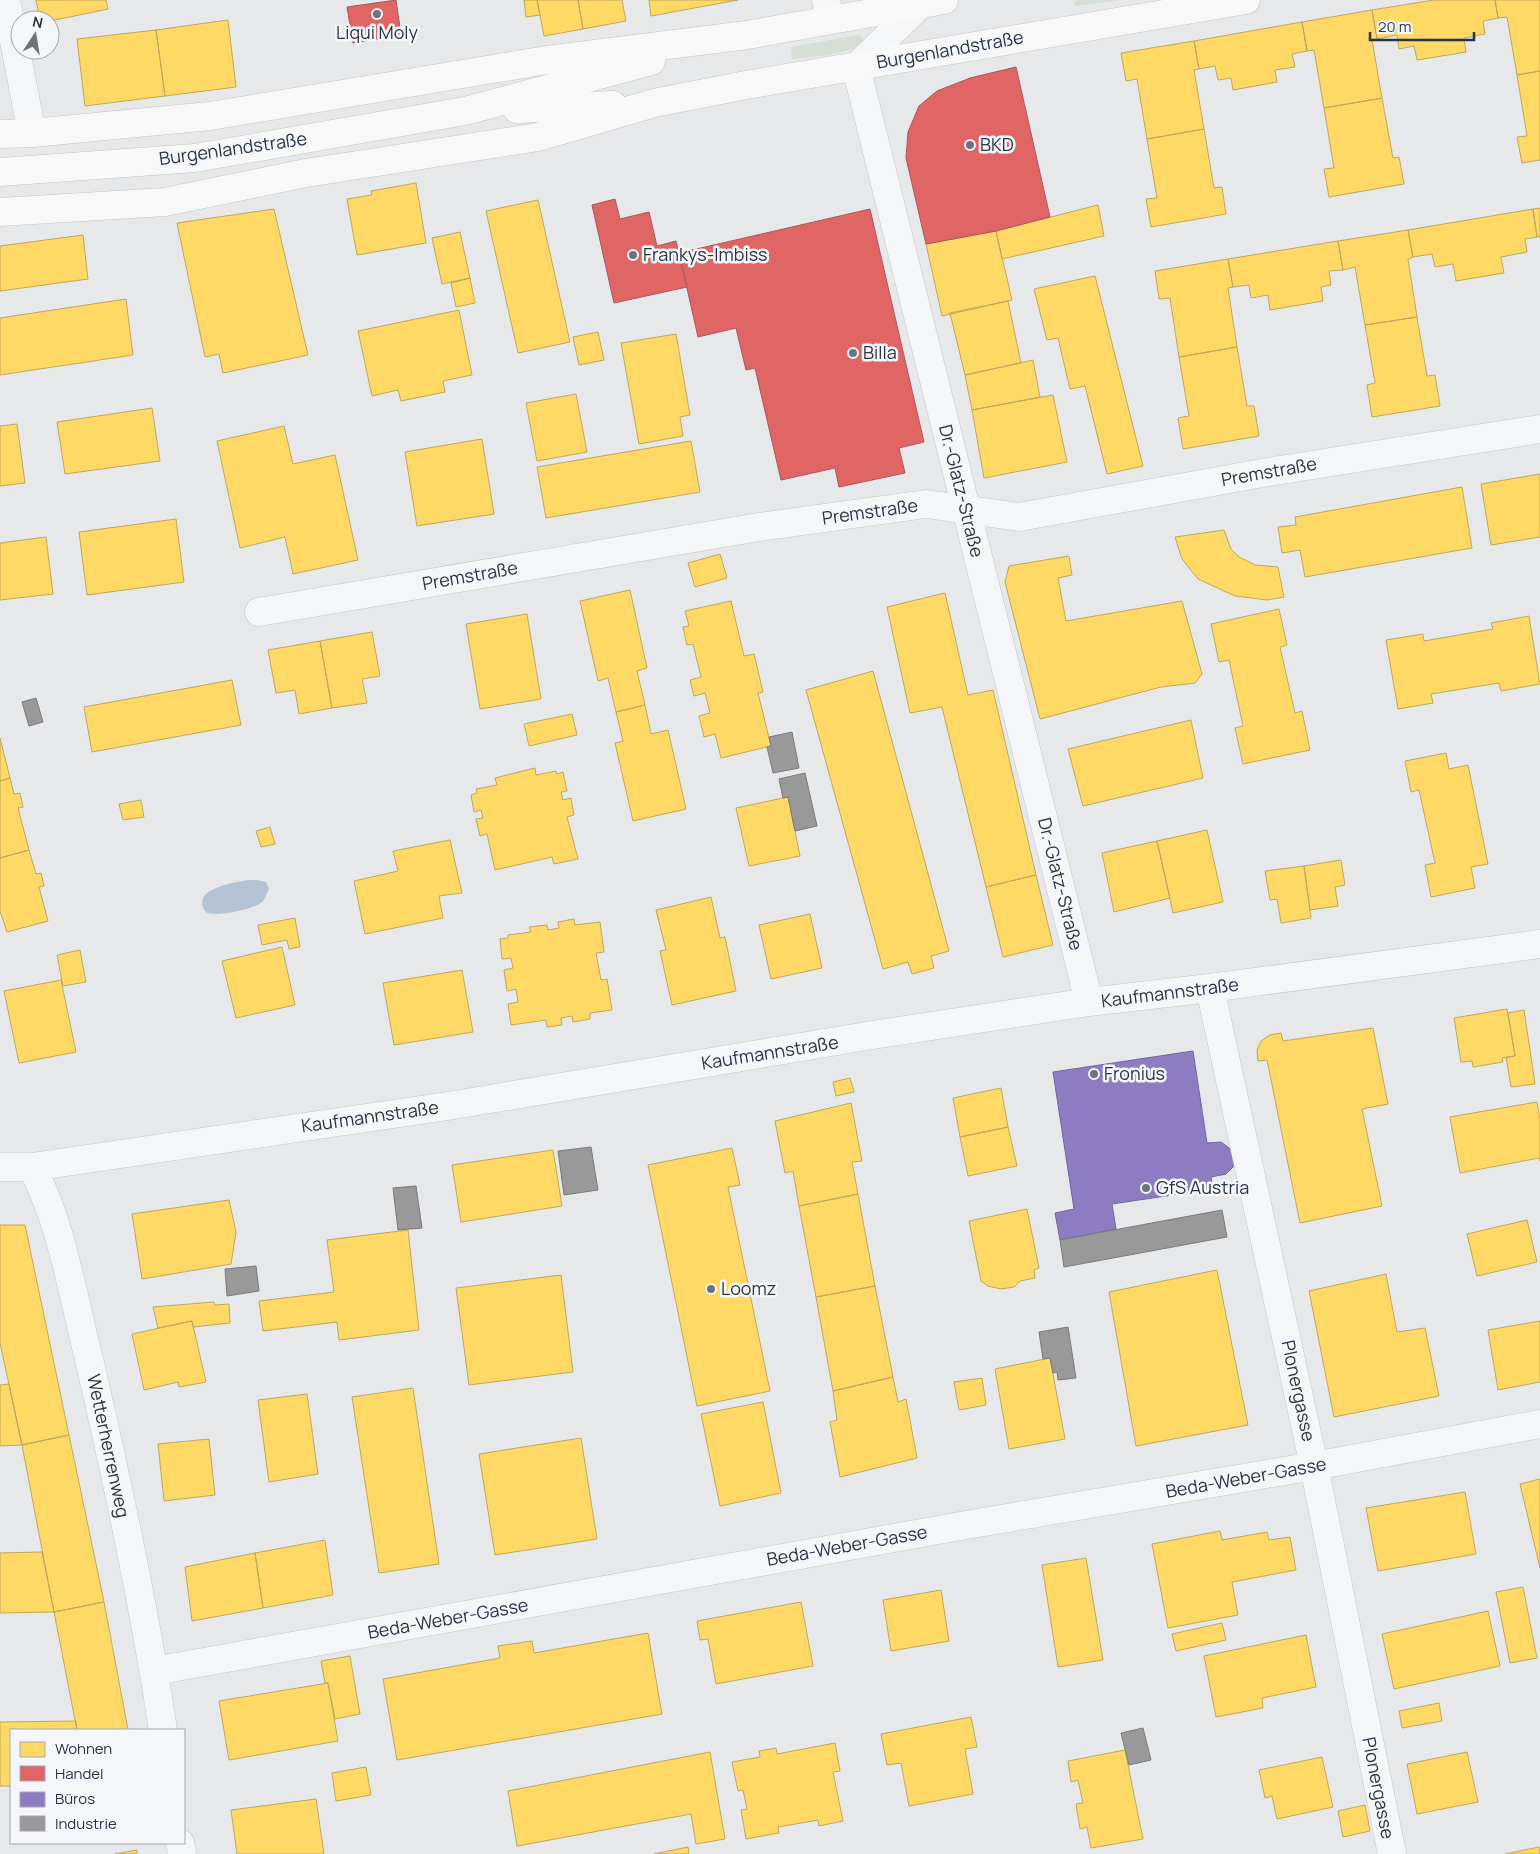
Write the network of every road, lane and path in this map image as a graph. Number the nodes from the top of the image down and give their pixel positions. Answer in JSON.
{"nodes":[{"id":1,"x":6,"y":0,"type":"edge"},
{"id":2,"x":1246,"y":0,"type":"edge"},
{"id":3,"x":933,"y":2,"type":"edge"},
{"id":4,"x":828,"y":10,"type":"edge"},
{"id":5,"x":747,"y":35,"type":"junction"},
{"id":6,"x":856,"y":66,"type":"junction"},
{"id":7,"x":654,"y":103,"type":"junction"},
{"id":8,"x":465,"y":111,"type":"junction"},
{"id":9,"x":0,"y":134,"type":"edge"},
{"id":10,"x":32,"y":134,"type":"junction"},
{"id":11,"x":0,"y":172,"type":"edge"},
{"id":12,"x":0,"y":212,"type":"edge"},
{"id":13,"x":1540,"y":429,"type":"edge"},
{"id":14,"x":966,"y":510,"type":"junction"},
{"id":15,"x":259,"y":612,"type":"dead end"},
{"id":16,"x":1540,"y":944,"type":"edge"},
{"id":17,"x":1210,"y":988,"type":"junction"},
{"id":18,"x":1090,"y":1002,"type":"junction"},
{"id":19,"x":0,"y":1167,"type":"edge"},
{"id":20,"x":32,"y":1167,"type":"junction"},
{"id":21,"x":1540,"y":1424,"type":"edge"},
{"id":22,"x":1314,"y":1466,"type":"junction"},
{"id":23,"x":154,"y":1672,"type":"junction"},
{"id":24,"x":163,"y":1729,"type":"edge"},
{"id":25,"x":1392,"y":1854,"type":"edge"}],
"edges":[{"from":1,"to":10,"type":"street"},
{"from":2,"to":6,"type":"main road","name":"Burgenlandstraße"},
{"from":3,"to":4,"type":"main road"},
{"from":3,"to":6,"type":"street"},
{"from":4,"to":5,"type":"main road"},
{"from":5,"to":8,"type":"main road"},
{"from":5,"to":10,"type":"main road"},
{"from":6,"to":7,"type":"main road","name":"Burgenlandstraße"},
{"from":6,"to":14,"type":"street","name":"Dr.-Glatz-Straße"},
{"from":7,"to":8,"type":"main road"},
{"from":7,"to":12,"type":"main road"},
{"from":8,"to":11,"type":"main road","name":"Burgenlandstraße"},
{"from":9,"to":10,"type":"main road"},
{"from":13,"to":14,"type":"street","name":"Premstraße"},
{"from":14,"to":15,"type":"street","name":"Premstraße"},
{"from":14,"to":18,"type":"street","name":"Dr.-Glatz-Straße"},
{"from":16,"to":17,"type":"street","name":"Kaufmannstraße"},
{"from":17,"to":18,"type":"street","name":"Kaufmannstraße"},
{"from":17,"to":22,"type":"street","name":"Plonergasse"},
{"from":18,"to":20,"type":"street","name":"Kaufmannstraße"},
{"from":19,"to":20,"type":"street","name":"Kaufmannstraße"},
{"from":20,"to":23,"type":"street","name":"Wetterherrenweg"},
{"from":21,"to":22,"type":"street","name":"Beda-Weber-Gasse"},
{"from":22,"to":23,"type":"street","name":"Beda-Weber-Gasse"},
{"from":22,"to":25,"type":"street","name":"Plonergasse"},
{"from":23,"to":24,"type":"street","name":"Wetterherrenweg"}]}
